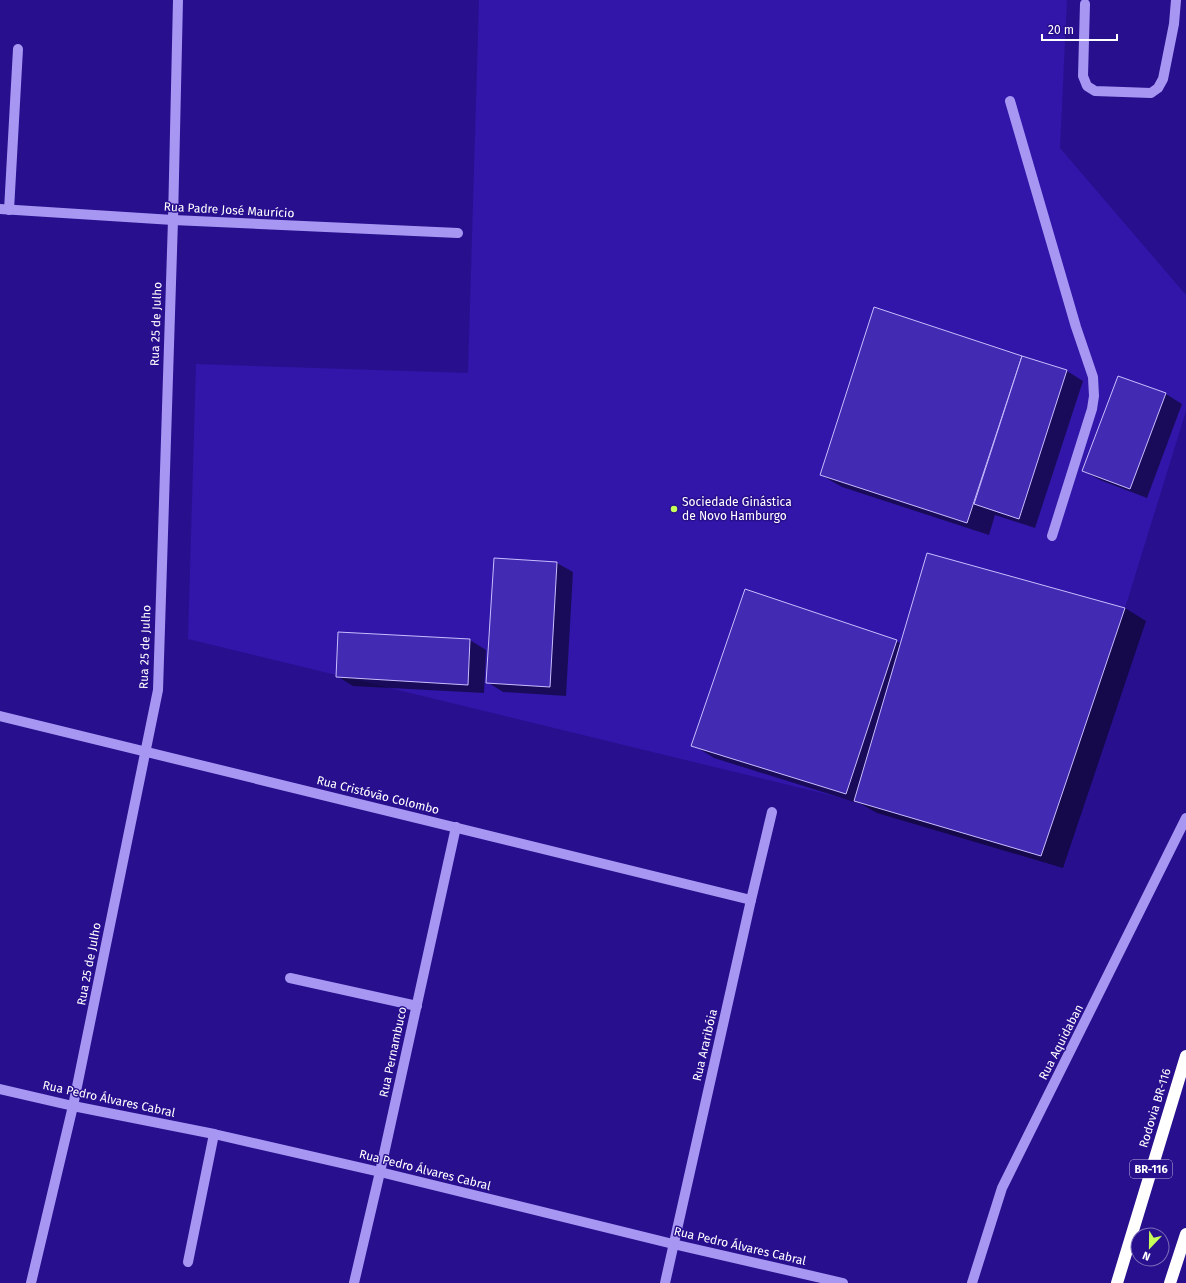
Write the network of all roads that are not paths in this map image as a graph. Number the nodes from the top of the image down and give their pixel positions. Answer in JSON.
{"nodes":[{"id":1,"x":178,"y":0,"type":"edge"},
{"id":2,"x":1176,"y":0,"type":"edge"},
{"id":3,"x":1085,"y":4,"type":"dead end"},
{"id":4,"x":18,"y":48,"type":"dead end"},
{"id":5,"x":1010,"y":101,"type":"dead end"},
{"id":6,"x":5,"y":210,"type":"edge"},
{"id":7,"x":173,"y":220,"type":"junction"},
{"id":8,"x":458,"y":233,"type":"dead end"},
{"id":9,"x":1052,"y":536,"type":"dead end"},
{"id":10,"x":0,"y":716,"type":"edge"},
{"id":11,"x":145,"y":752,"type":"junction"},
{"id":12,"x":772,"y":812,"type":"dead end"},
{"id":13,"x":1186,"y":818,"type":"edge"},
{"id":14,"x":456,"y":827,"type":"junction"},
{"id":15,"x":750,"y":900,"type":"junction"},
{"id":16,"x":290,"y":978,"type":"dead end"},
{"id":17,"x":417,"y":1006,"type":"junction"},
{"id":18,"x":1186,"y":1056,"type":"edge"},
{"id":19,"x":0,"y":1089,"type":"edge"},
{"id":20,"x":73,"y":1106,"type":"junction"},
{"id":21,"x":214,"y":1134,"type":"junction"},
{"id":22,"x":380,"y":1172,"type":"junction"},
{"id":23,"x":1186,"y":1234,"type":"edge"},
{"id":24,"x":673,"y":1244,"type":"junction"},
{"id":25,"x":188,"y":1262,"type":"dead end"},
{"id":26,"x":32,"y":1283,"type":"edge"},
{"id":27,"x":354,"y":1283,"type":"edge"},
{"id":28,"x":665,"y":1283,"type":"edge"},
{"id":29,"x":843,"y":1283,"type":"edge"},
{"id":30,"x":972,"y":1283,"type":"edge"},
{"id":31,"x":1117,"y":1283,"type":"edge"},
{"id":32,"x":1170,"y":1283,"type":"edge"}],
"edges":[{"from":1,"to":7,"type":"street","name":"Rua 25 de Julho"},
{"from":2,"to":3,"type":"street"},
{"from":4,"to":6,"type":"street"},
{"from":5,"to":9,"type":"street"},
{"from":6,"to":7,"type":"street","name":"Rua Padre José Maurício"},
{"from":7,"to":8,"type":"street","name":"Rua Padre José Maurício"},
{"from":7,"to":11,"type":"street","name":"Rua 25 de Julho"},
{"from":10,"to":11,"type":"street","name":"Rua Cristóvão Colombo"},
{"from":11,"to":14,"type":"street","name":"Rua Cristóvão Colombo"},
{"from":11,"to":20,"type":"street","name":"Rua 25 de Julho"},
{"from":12,"to":15,"type":"street","name":"Rua Araribóia"},
{"from":13,"to":30,"type":"street","name":"Rua Aquidaban"},
{"from":14,"to":15,"type":"street","name":"Rua Cristóvão Colombo"},
{"from":14,"to":17,"type":"street","name":"Rua Pernambuco"},
{"from":15,"to":24,"type":"street","name":"Rua Araribóia"},
{"from":16,"to":17,"type":"street"},
{"from":17,"to":22,"type":"street","name":"Rua Pernambuco"},
{"from":18,"to":31,"type":"highway","name":"Rodovia BR-116","number":"BR-116"},
{"from":19,"to":20,"type":"street","name":"Rua Pedro Álvares Cabral"},
{"from":20,"to":21,"type":"street","name":"Rua Pedro Álvares Cabral"},
{"from":20,"to":26,"type":"street","name":"Rua 25 de Julho"},
{"from":21,"to":22,"type":"street","name":"Rua Pedro Álvares Cabral"},
{"from":21,"to":25,"type":"street"},
{"from":22,"to":24,"type":"street","name":"Rua Pedro Álvares Cabral"},
{"from":22,"to":27,"type":"street","name":"Rua Pernambuco"},
{"from":23,"to":32,"type":"highway"},
{"from":24,"to":28,"type":"street","name":"Rua Araribóia"},
{"from":24,"to":29,"type":"street","name":"Rua Pedro Álvares Cabral"}]}
